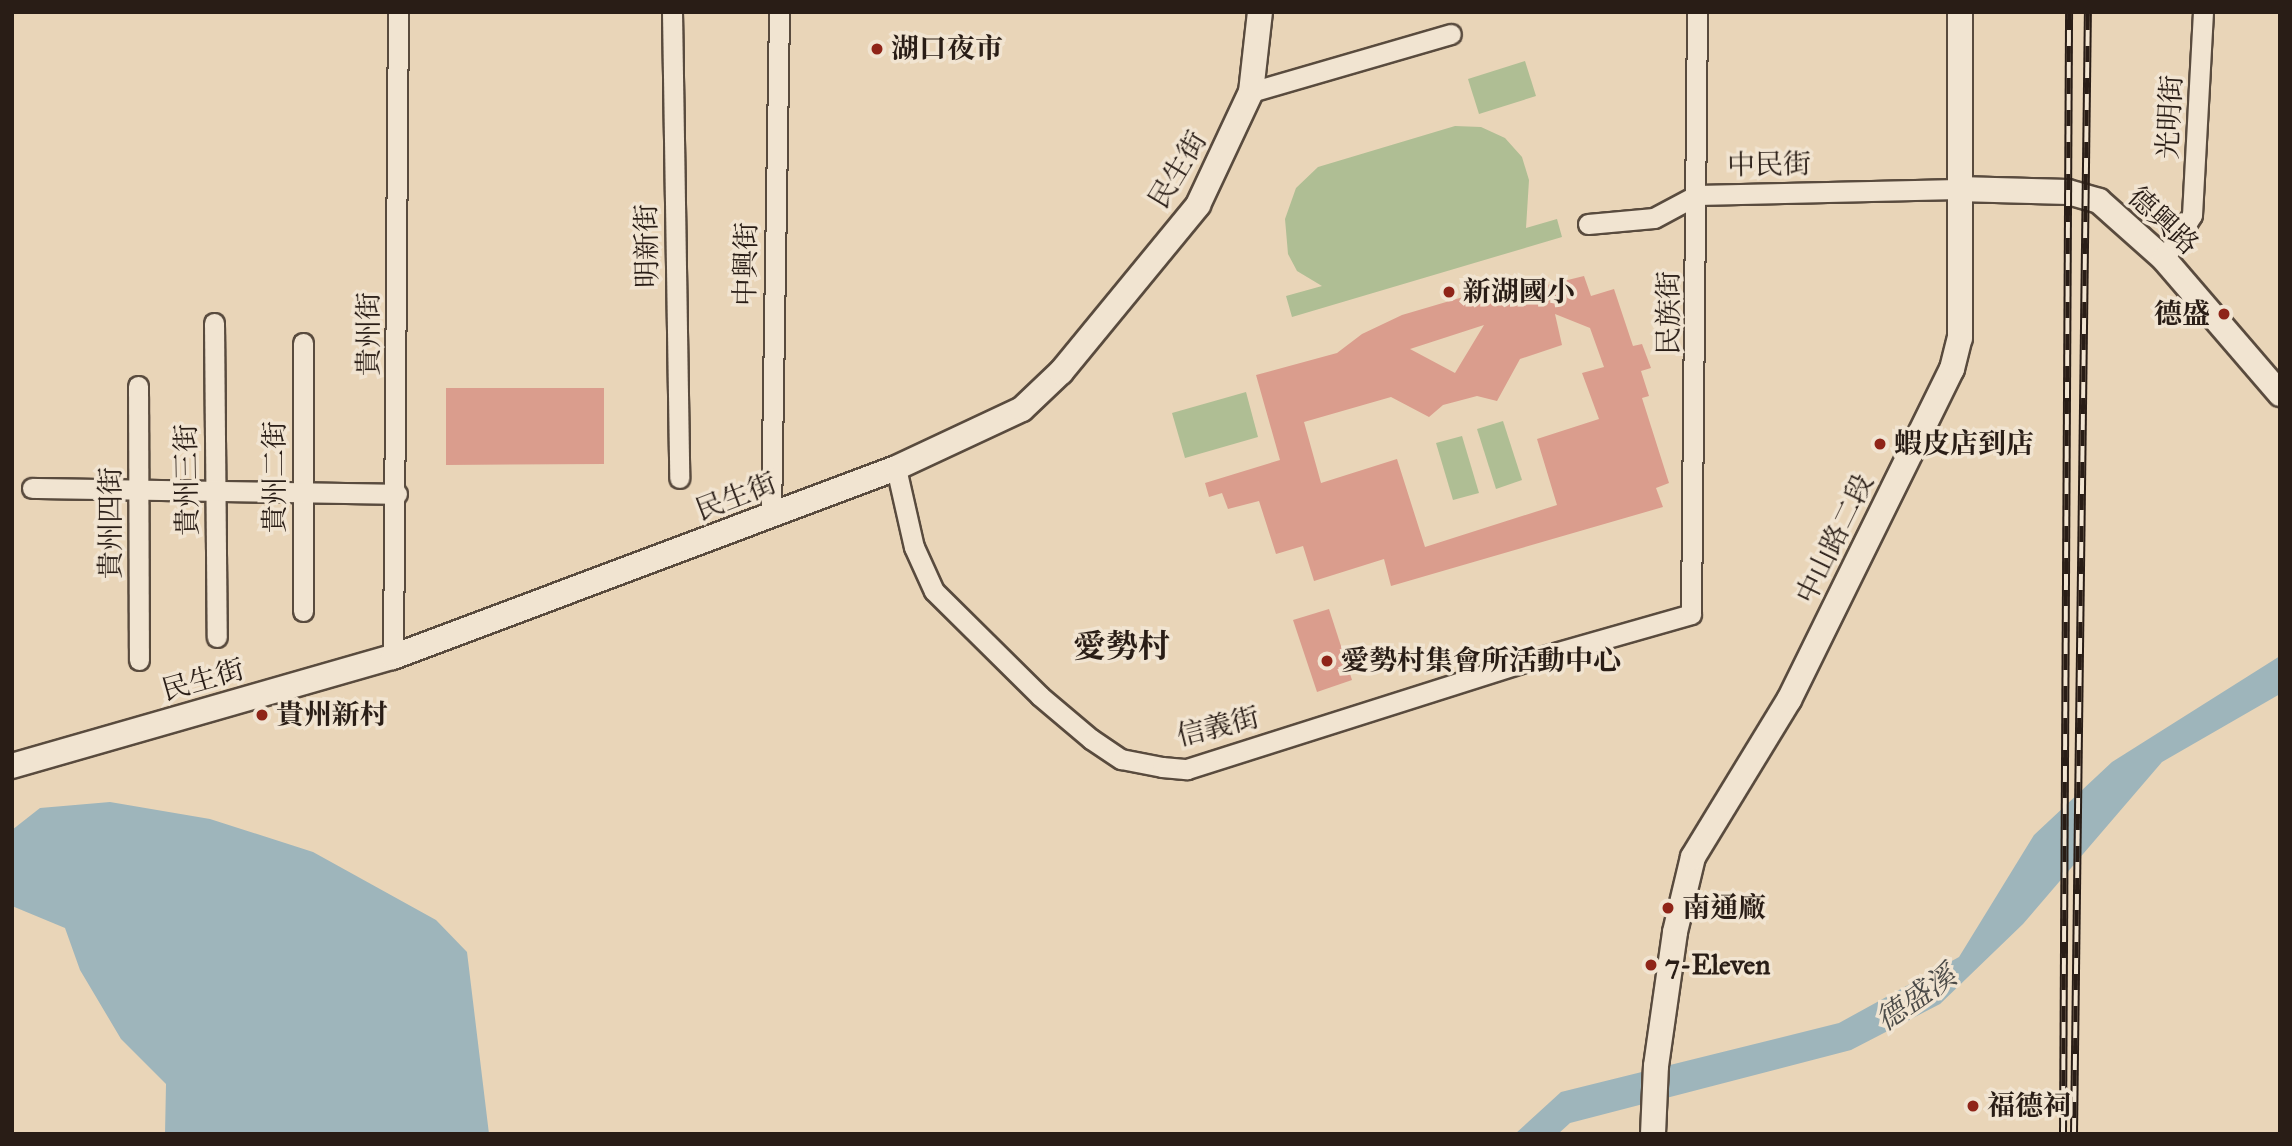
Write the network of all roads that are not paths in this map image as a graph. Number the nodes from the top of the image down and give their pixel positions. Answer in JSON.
{"nodes":[{"id":1,"x":398,"y":12,"type":"edge"},
{"id":2,"x":672,"y":12,"type":"edge"},
{"id":3,"x":779,"y":12,"type":"edge"},
{"id":4,"x":1260,"y":12,"type":"edge"},
{"id":5,"x":1697,"y":12,"type":"edge"},
{"id":6,"x":1960,"y":12,"type":"edge"},
{"id":7,"x":2203,"y":12,"type":"edge"},
{"id":8,"x":1451,"y":34,"type":"dead end"},
{"id":9,"x":1251,"y":92,"type":"junction"},
{"id":10,"x":1958,"y":189,"type":"junction"},
{"id":11,"x":1697,"y":195,"type":"junction"},
{"id":12,"x":1588,"y":224,"type":"dead end"},
{"id":13,"x":2164,"y":258,"type":"junction"},
{"id":14,"x":214,"y":323,"type":"dead end"},
{"id":15,"x":303,"y":343,"type":"dead end"},
{"id":16,"x":138,"y":386,"type":"dead end"},
{"id":17,"x":2280,"y":394,"type":"edge"},
{"id":18,"x":896,"y":468,"type":"junction"},
{"id":19,"x":679,"y":478,"type":"dead end"},
{"id":20,"x":32,"y":488,"type":"dead end"},
{"id":21,"x":139,"y":491,"type":"junction"},
{"id":22,"x":216,"y":491,"type":"junction"},
{"id":23,"x":303,"y":493,"type":"junction"},
{"id":24,"x":397,"y":494,"type":"junction"},
{"id":25,"x":771,"y":516,"type":"junction"},
{"id":26,"x":303,"y":611,"type":"dead end"},
{"id":27,"x":1691,"y":614,"type":"joint"},
{"id":28,"x":217,"y":637,"type":"dead end"},
{"id":29,"x":393,"y":657,"type":"junction"},
{"id":30,"x":139,"y":660,"type":"dead end"},
{"id":31,"x":12,"y":766,"type":"edge"},
{"id":32,"x":1653,"y":1125,"type":"edge"}],
"edges":[{"from":1,"to":24,"type":"street","name":"貴州街"},
{"from":2,"to":19,"type":"street","name":"明新街"},
{"from":3,"to":25,"type":"street","name":"中興街"},
{"from":4,"to":9,"type":"street","name":"民生街"},
{"from":5,"to":11,"type":"street","name":"民族街"},
{"from":6,"to":10,"type":"street","name":"中山路二段"},
{"from":7,"to":13,"type":"street","name":"光明街"},
{"from":8,"to":9,"type":"street"},
{"from":9,"to":18,"type":"street","name":"民生街"},
{"from":10,"to":11,"type":"street","name":"中民街"},
{"from":10,"to":13,"type":"street","name":"德興路"},
{"from":10,"to":32,"type":"street","name":"中山路二段"},
{"from":11,"to":12,"type":"street","name":"中民街"},
{"from":11,"to":27,"type":"street","name":"民族街"},
{"from":13,"to":17,"type":"street","name":"德興路"},
{"from":14,"to":22,"type":"street","name":"貴州三街"},
{"from":15,"to":23,"type":"street","name":"貴州二街"},
{"from":16,"to":21,"type":"street","name":"貴州四街"},
{"from":18,"to":25,"type":"street","name":"民生街"},
{"from":18,"to":27,"type":"street","name":"信義街"},
{"from":20,"to":21,"type":"street"},
{"from":21,"to":22,"type":"street"},
{"from":21,"to":30,"type":"street","name":"貴州四街"},
{"from":22,"to":23,"type":"street"},
{"from":22,"to":28,"type":"street","name":"貴州三街"},
{"from":23,"to":24,"type":"street"},
{"from":23,"to":26,"type":"street","name":"貴州二街"},
{"from":24,"to":29,"type":"street","name":"貴州街"},
{"from":25,"to":29,"type":"street","name":"民生街"},
{"from":29,"to":31,"type":"street","name":"民生街"}]}
